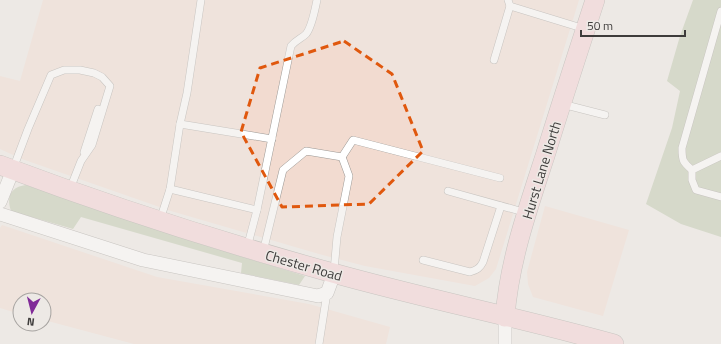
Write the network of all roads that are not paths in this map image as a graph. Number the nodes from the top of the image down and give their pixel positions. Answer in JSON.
{"nodes":[{"id":1,"x":201,"y":0,"type":"edge"},
{"id":2,"x":317,"y":0,"type":"edge"},
{"id":3,"x":595,"y":0,"type":"edge"},
{"id":4,"x":509,"y":3,"type":"edge"},
{"id":5,"x":721,"y":11,"type":"edge"},
{"id":6,"x":586,"y":29,"type":"junction"},
{"id":7,"x":494,"y":60,"type":"dead end"},
{"id":8,"x":562,"y":104,"type":"junction"},
{"id":9,"x":606,"y":115,"type":"dead end"},
{"id":10,"x":180,"y":124,"type":"junction"},
{"id":11,"x":272,"y":139,"type":"junction"},
{"id":12,"x":721,"y":156,"type":"edge"},
{"id":13,"x":342,"y":157,"type":"junction"},
{"id":14,"x":6,"y":167,"type":"edge"},
{"id":15,"x":692,"y":170,"type":"junction"},
{"id":16,"x":500,"y":178,"type":"dead end"},
{"id":17,"x":170,"y":189,"type":"junction"},
{"id":18,"x":70,"y":190,"type":"junction"},
{"id":19,"x":448,"y":191,"type":"dead end"},
{"id":20,"x":721,"y":197,"type":"edge"},
{"id":21,"x":0,"y":202,"type":"edge"},
{"id":22,"x":501,"y":206,"type":"junction"},
{"id":23,"x":257,"y":210,"type":"junction"},
{"id":24,"x":527,"y":213,"type":"junction"},
{"id":25,"x":0,"y":214,"type":"edge"},
{"id":26,"x":160,"y":221,"type":"junction"},
{"id":27,"x":255,"y":251,"type":"junction"},
{"id":28,"x":423,"y":260,"type":"dead end"},
{"id":29,"x":334,"y":274,"type":"junction"},
{"id":30,"x":327,"y":293,"type":"junction"},
{"id":31,"x":505,"y":317,"type":"junction"},
{"id":32,"x":319,"y":344,"type":"edge"},
{"id":33,"x":505,"y":344,"type":"edge"},
{"id":34,"x":614,"y":344,"type":"edge"}],
"edges":[{"from":1,"to":10,"type":"lane"},
{"from":2,"to":11,"type":"lane"},
{"from":3,"to":6,"type":"main road","name":"Hurst Lane North"},
{"from":4,"to":6,"type":"lane"},
{"from":4,"to":7,"type":"lane"},
{"from":5,"to":15,"type":"lane"},
{"from":6,"to":8,"type":"main road","name":"Hurst Lane North"},
{"from":8,"to":9,"type":"lane"},
{"from":8,"to":24,"type":"main road","name":"Hurst Lane North"},
{"from":10,"to":11,"type":"lane"},
{"from":10,"to":17,"type":"lane"},
{"from":11,"to":23,"type":"lane"},
{"from":12,"to":15,"type":"lane"},
{"from":13,"to":16,"type":"lane"},
{"from":13,"to":27,"type":"lane"},
{"from":13,"to":29,"type":"lane"},
{"from":14,"to":18,"type":"main road","name":"Chester Road"},
{"from":14,"to":18,"type":"lane"},
{"from":14,"to":21,"type":"street"},
{"from":15,"to":20,"type":"lane"},
{"from":17,"to":23,"type":"lane"},
{"from":17,"to":26,"type":"lane"},
{"from":18,"to":26,"type":"main road","name":"Chester Road"},
{"from":19,"to":22,"type":"lane"},
{"from":22,"to":24,"type":"lane"},
{"from":22,"to":28,"type":"lane"},
{"from":23,"to":27,"type":"lane"},
{"from":24,"to":31,"type":"main road","name":"Hurst Lane North"},
{"from":25,"to":30,"type":"street"},
{"from":26,"to":27,"type":"main road","name":"Chester Road"},
{"from":27,"to":29,"type":"main road","name":"Chester Road"},
{"from":29,"to":30,"type":"street"},
{"from":29,"to":31,"type":"main road","name":"Chester Road"},
{"from":30,"to":32,"type":"lane"},
{"from":31,"to":33,"type":"street","name":"Hurst Lane North"},
{"from":31,"to":34,"type":"main road","name":"Chester Road"}]}
